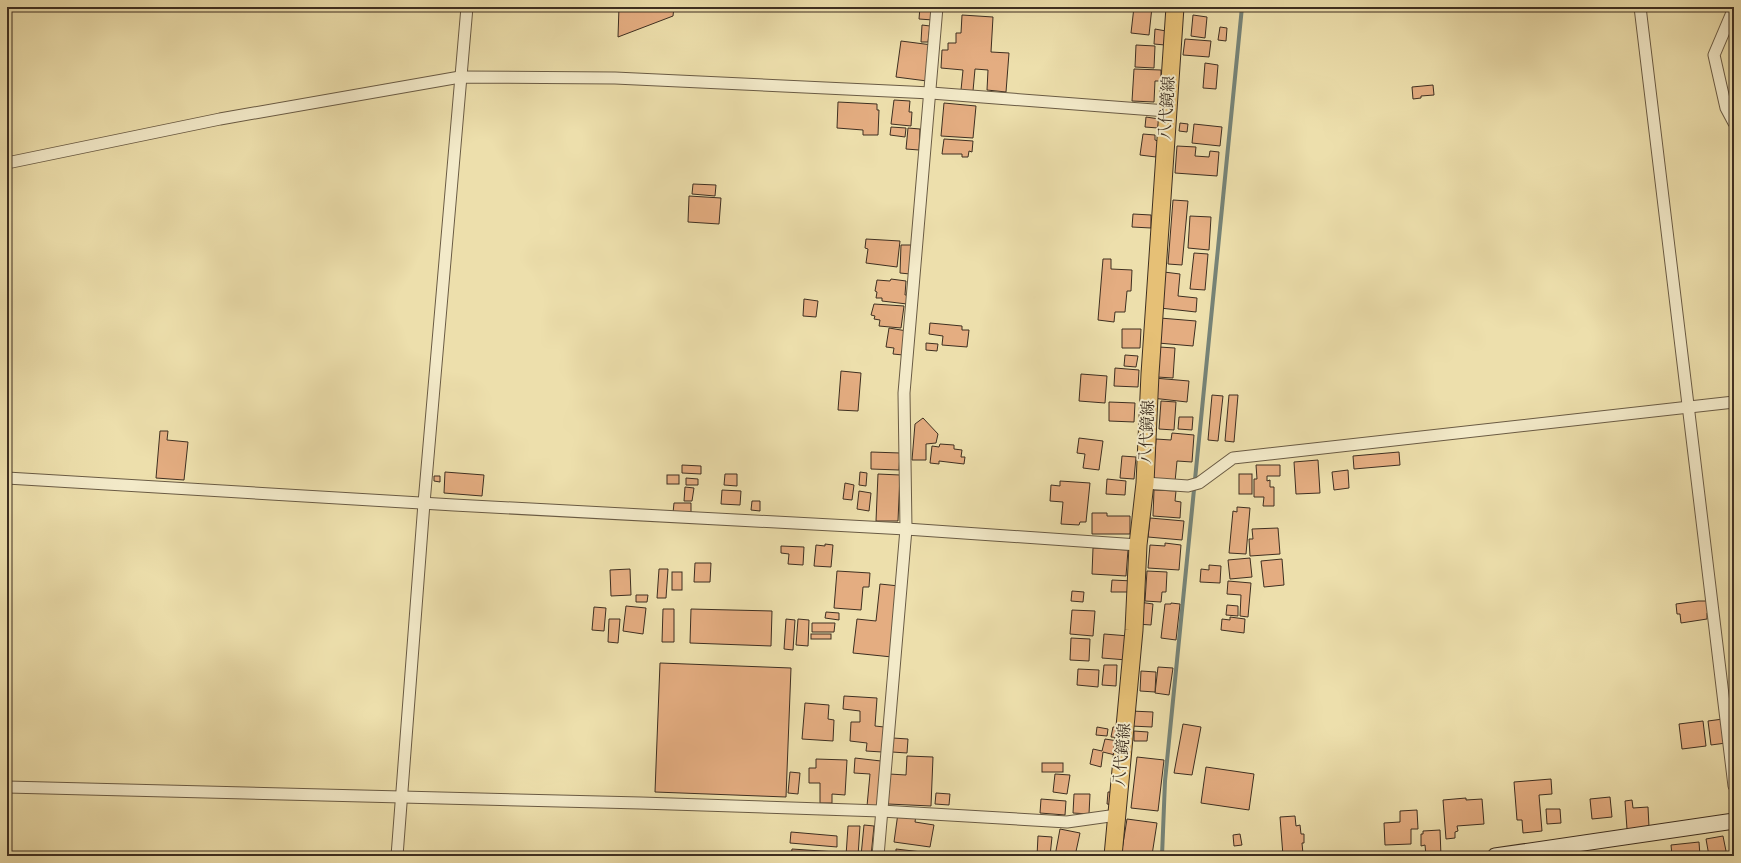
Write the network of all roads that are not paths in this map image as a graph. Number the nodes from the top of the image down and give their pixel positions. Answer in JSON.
{"nodes":[{"id":1,"x":467,"y":7,"type":"edge"},
{"id":2,"x":937,"y":7,"type":"edge"},
{"id":3,"x":1175,"y":7,"type":"edge"},
{"id":4,"x":1640,"y":7,"type":"edge"},
{"id":5,"x":1734,"y":8,"type":"edge"},
{"id":6,"x":460,"y":77,"type":"junction"},
{"id":7,"x":930,"y":93,"type":"junction"},
{"id":8,"x":1167,"y":111,"type":"junction"},
{"id":9,"x":1734,"y":122,"type":"edge"},
{"id":10,"x":7,"y":163,"type":"edge"},
{"id":11,"x":1734,"y":402,"type":"edge"},
{"id":12,"x":1688,"y":407,"type":"junction"},
{"id":13,"x":7,"y":478,"type":"edge"},
{"id":14,"x":1145,"y":482,"type":"junction"},
{"id":15,"x":424,"y":503,"type":"junction"},
{"id":16,"x":906,"y":529,"type":"junction"},
{"id":17,"x":1138,"y":545,"type":"junction"},
{"id":18,"x":1734,"y":786,"type":"edge"},
{"id":19,"x":7,"y":787,"type":"edge"},
{"id":20,"x":402,"y":798,"type":"junction"},
{"id":21,"x":881,"y":811,"type":"junction"},
{"id":22,"x":1117,"y":815,"type":"junction"},
{"id":23,"x":1734,"y":821,"type":"edge"},
{"id":24,"x":397,"y":856,"type":"edge"},
{"id":25,"x":878,"y":856,"type":"edge"},
{"id":26,"x":1113,"y":856,"type":"edge"},
{"id":27,"x":1495,"y":856,"type":"edge"}],
"edges":[{"from":1,"to":6,"type":"street"},
{"from":2,"to":7,"type":"street"},
{"from":3,"to":8,"type":"main road","name":"八代鏡線"},
{"from":4,"to":12,"type":"street"},
{"from":5,"to":9,"type":"street"},
{"from":6,"to":7,"type":"street"},
{"from":6,"to":10,"type":"street"},
{"from":6,"to":15,"type":"street"},
{"from":7,"to":8,"type":"street"},
{"from":7,"to":16,"type":"street"},
{"from":8,"to":14,"type":"main road","name":"八代鏡線"},
{"from":11,"to":12,"type":"street"},
{"from":12,"to":14,"type":"street"},
{"from":12,"to":18,"type":"street"},
{"from":13,"to":15,"type":"street"},
{"from":14,"to":17,"type":"main road","name":"八代鏡線"},
{"from":15,"to":16,"type":"street"},
{"from":15,"to":20,"type":"street"},
{"from":16,"to":17,"type":"street"},
{"from":16,"to":21,"type":"street"},
{"from":17,"to":22,"type":"main road","name":"八代鏡線"},
{"from":19,"to":20,"type":"street"},
{"from":20,"to":21,"type":"street"},
{"from":20,"to":24,"type":"street"},
{"from":21,"to":22,"type":"street"},
{"from":21,"to":25,"type":"street"},
{"from":22,"to":26,"type":"main road","name":"八代鏡線"},
{"from":23,"to":27,"type":"street"}]}
